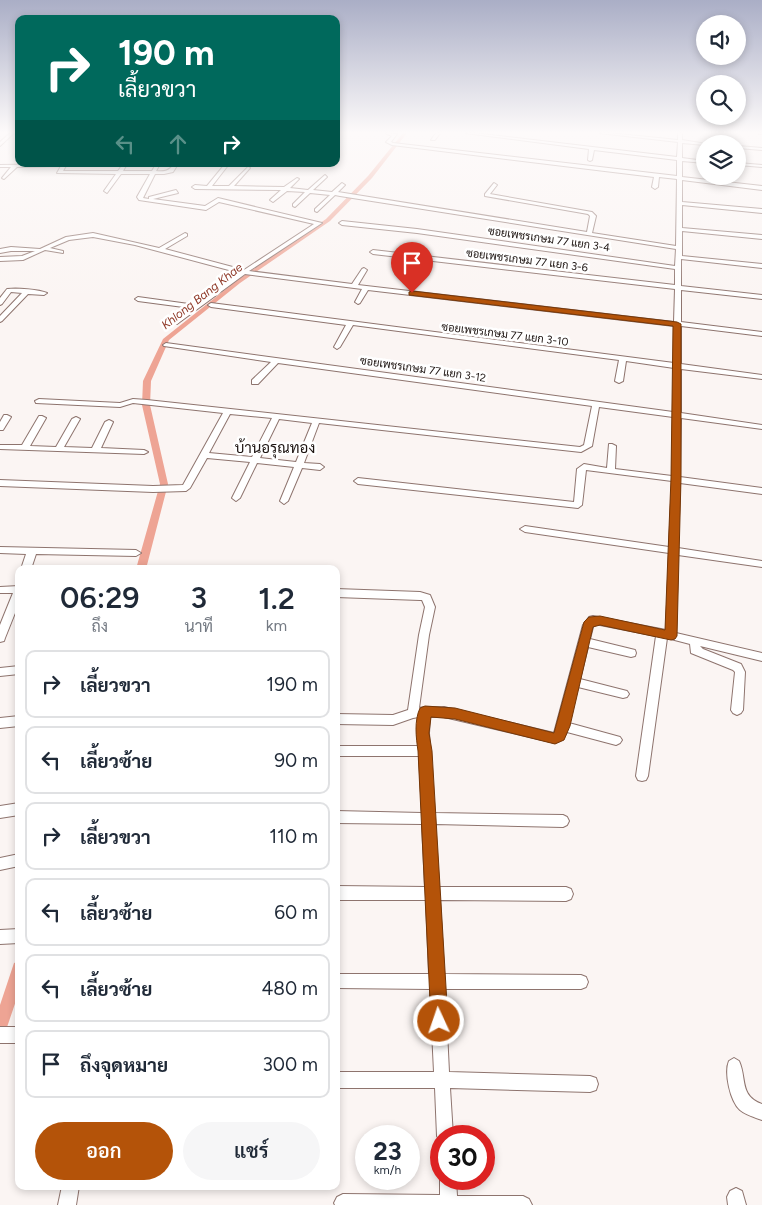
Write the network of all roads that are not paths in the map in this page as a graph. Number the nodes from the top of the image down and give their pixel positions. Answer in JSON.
{"nodes":[{"id":1,"x":110,"y":189,"type":"edge"},
{"id":2,"x":144,"y":189,"type":"edge"},
{"id":3,"x":258,"y":189,"type":"edge"},
{"id":4,"x":285,"y":189,"type":"edge"},
{"id":5,"x":288,"y":189,"type":"edge"},
{"id":6,"x":338,"y":189,"type":"edge"},
{"id":7,"x":491,"y":189,"type":"edge"},
{"id":8,"x":679,"y":189,"type":"edge"},
{"id":9,"x":310,"y":191,"type":"junction"},
{"id":10,"x":108,"y":192,"type":"dead end"},
{"id":11,"x":176,"y":192,"type":"dead end"},
{"id":12,"x":333,"y":194,"type":"junction"},
{"id":13,"x":250,"y":196,"type":"dead end"},
{"id":14,"x":401,"y":196,"type":"dead end"},
{"id":15,"x":145,"y":199,"type":"junction"},
{"id":16,"x":272,"y":200,"type":"dead end"},
{"id":17,"x":679,"y":203,"type":"junction"},
{"id":18,"x":397,"y":204,"type":"junction"},
{"id":19,"x":295,"y":205,"type":"dead end"},
{"id":20,"x":317,"y":210,"type":"dead end"},
{"id":21,"x":762,"y":211,"type":"edge"},
{"id":22,"x":342,"y":223,"type":"dead end"},
{"id":23,"x":678,"y":229,"type":"junction"},
{"id":24,"x":589,"y":234,"type":"junction"},
{"id":25,"x":185,"y":235,"type":"dead end"},
{"id":26,"x":80,"y":237,"type":"junction"},
{"id":27,"x":762,"y":237,"type":"edge"},
{"id":28,"x":88,"y":244,"type":"dead end"},
{"id":29,"x":678,"y":248,"type":"junction"},
{"id":30,"x":42,"y":249,"type":"junction"},
{"id":31,"x":161,"y":249,"type":"junction"},
{"id":32,"x":0,"y":251,"type":"edge"},
{"id":33,"x":61,"y":252,"type":"dead end"},
{"id":34,"x":373,"y":252,"type":"dead end"},
{"id":35,"x":678,"y":257,"type":"junction"},
{"id":36,"x":23,"y":258,"type":"junction"},
{"id":37,"x":0,"y":259,"type":"edge"},
{"id":38,"x":13,"y":266,"type":"dead end"},
{"id":39,"x":762,"y":266,"type":"edge"},
{"id":40,"x":678,"y":268,"type":"junction"},
{"id":41,"x":364,"y":270,"type":"dead end"},
{"id":42,"x":244,"y":272,"type":"junction"},
{"id":43,"x":354,"y":286,"type":"junction"},
{"id":44,"x":366,"y":288,"type":"junction"},
{"id":45,"x":678,"y":288,"type":"junction"},
{"id":46,"x":28,"y":291,"type":"junction"},
{"id":47,"x":44,"y":292,"type":"dead end"},
{"id":48,"x":762,"y":297,"type":"edge"},
{"id":49,"x":138,"y":299,"type":"dead end"},
{"id":50,"x":358,"y":302,"type":"dead end"},
{"id":51,"x":0,"y":303,"type":"edge"},
{"id":52,"x":211,"y":305,"type":"dead end"},
{"id":53,"x":197,"y":307,"type":"junction"},
{"id":54,"x":0,"y":320,"type":"edge"},
{"id":55,"x":177,"y":322,"type":"dead end"},
{"id":56,"x":350,"y":324,"type":"junction"},
{"id":57,"x":677,"y":324,"type":"junction"},
{"id":58,"x":762,"y":334,"type":"edge"},
{"id":59,"x":166,"y":345,"type":"dead end"},
{"id":60,"x":337,"y":347,"type":"dead end"},
{"id":61,"x":623,"y":359,"type":"junction"},
{"id":62,"x":277,"y":360,"type":"junction"},
{"id":63,"x":677,"y":366,"type":"junction"},
{"id":64,"x":762,"y":377,"type":"edge"},
{"id":65,"x":256,"y":382,"type":"dead end"},
{"id":66,"x":619,"y":382,"type":"dead end"},
{"id":67,"x":39,"y":401,"type":"dead end"},
{"id":68,"x":596,"y":404,"type":"junction"},
{"id":69,"x":228,"y":411,"type":"junction"},
{"id":70,"x":676,"y":415,"type":"junction"},
{"id":71,"x":7,"y":417,"type":"dead end"},
{"id":72,"x":276,"y":417,"type":"junction"},
{"id":73,"x":42,"y":418,"type":"dead end"},
{"id":74,"x":76,"y":419,"type":"dead end"},
{"id":75,"x":109,"y":422,"type":"dead end"},
{"id":76,"x":316,"y":422,"type":"junction"},
{"id":77,"x":762,"y":427,"type":"edge"},
{"id":78,"x":0,"y":428,"type":"edge"},
{"id":79,"x":612,"y":446,"type":"dead end"},
{"id":80,"x":0,"y":447,"type":"edge"},
{"id":81,"x":26,"y":448,"type":"junction"},
{"id":82,"x":59,"y":449,"type":"junction"},
{"id":83,"x":95,"y":451,"type":"junction"},
{"id":84,"x":144,"y":452,"type":"dead end"},
{"id":85,"x":204,"y":455,"type":"junction"},
{"id":86,"x":254,"y":460,"type":"junction"},
{"id":87,"x":299,"y":465,"type":"junction"},
{"id":88,"x":320,"y":467,"type":"dead end"},
{"id":89,"x":611,"y":470,"type":"junction"},
{"id":90,"x":676,"y":478,"type":"junction"},
{"id":91,"x":358,"y":481,"type":"dead end"},
{"id":92,"x":0,"y":483,"type":"edge"},
{"id":93,"x":762,"y":491,"type":"edge"},
{"id":94,"x":236,"y":498,"type":"dead end"},
{"id":95,"x":284,"y":501,"type":"dead end"},
{"id":96,"x":524,"y":529,"type":"dead end"},
{"id":97,"x":0,"y":550,"type":"edge"},
{"id":98,"x":32,"y":551,"type":"junction"},
{"id":99,"x":674,"y":551,"type":"junction"},
{"id":100,"x":136,"y":553,"type":"dead end"},
{"id":101,"x":762,"y":564,"type":"edge"},
{"id":102,"x":27,"y":565,"type":"edge"},
{"id":103,"x":0,"y":590,"type":"edge"},
{"id":104,"x":15,"y":590,"type":"edge"},
{"id":105,"x":340,"y":593,"type":"edge"},
{"id":106,"x":15,"y":600,"type":"edge"},
{"id":107,"x":666,"y":635,"type":"junction"},
{"id":108,"x":0,"y":638,"type":"edge"},
{"id":109,"x":584,"y":642,"type":"junction"},
{"id":110,"x":695,"y":642,"type":"junction"},
{"id":111,"x":631,"y":653,"type":"dead end"},
{"id":112,"x":762,"y":657,"type":"edge"},
{"id":113,"x":15,"y":670,"type":"edge"},
{"id":114,"x":0,"y":672,"type":"edge"},
{"id":115,"x":574,"y":682,"type":"junction"},
{"id":116,"x":623,"y":694,"type":"dead end"},
{"id":117,"x":737,"y":710,"type":"dead end"},
{"id":118,"x":419,"y":712,"type":"junction"},
{"id":119,"x":340,"y":719,"type":"edge"},
{"id":120,"x":15,"y":721,"type":"edge"},
{"id":121,"x":0,"y":723,"type":"edge"},
{"id":122,"x":563,"y":726,"type":"junction"},
{"id":123,"x":616,"y":740,"type":"dead end"},
{"id":124,"x":340,"y":751,"type":"edge"},
{"id":125,"x":425,"y":751,"type":"junction"},
{"id":126,"x":642,"y":776,"type":"dead end"},
{"id":127,"x":15,"y":810,"type":"edge"},
{"id":128,"x":0,"y":812,"type":"edge"},
{"id":129,"x":340,"y":817,"type":"edge"},
{"id":130,"x":429,"y":817,"type":"junction"},
{"id":131,"x":563,"y":821,"type":"dead end"},
{"id":132,"x":15,"y":861,"type":"edge"},
{"id":133,"x":0,"y":864,"type":"edge"},
{"id":134,"x":340,"y":893,"type":"edge"},
{"id":135,"x":432,"y":894,"type":"junction"},
{"id":136,"x":566,"y":894,"type":"dead end"},
{"id":137,"x":340,"y":981,"type":"edge"},
{"id":138,"x":438,"y":982,"type":"junction"},
{"id":139,"x":581,"y":982,"type":"dead end"},
{"id":140,"x":1,"y":1035,"type":"edge"},
{"id":141,"x":15,"y":1035,"type":"edge"},
{"id":142,"x":734,"y":1066,"type":"dead end"},
{"id":143,"x":340,"y":1080,"type":"edge"},
{"id":144,"x":442,"y":1080,"type":"junction"},
{"id":145,"x":590,"y":1084,"type":"dead end"},
{"id":146,"x":762,"y":1112,"type":"edge"},
{"id":147,"x":444,"y":1125,"type":"edge"},
{"id":148,"x":70,"y":1190,"type":"edge"},
{"id":149,"x":448,"y":1190,"type":"edge"},
{"id":150,"x":342,"y":1203,"type":"dead end"},
{"id":151,"x":449,"y":1204,"type":"edge"},
{"id":152,"x":67,"y":1205,"type":"edge"},
{"id":153,"x":522,"y":1205,"type":"edge"}],
"edges":[{"from":1,"to":10,"type":"street"},
{"from":2,"to":15,"type":"street"},
{"from":3,"to":13,"type":"street"},
{"from":4,"to":16,"type":"street"},
{"from":5,"to":9,"type":"street"},
{"from":6,"to":12,"type":"street"},
{"from":7,"to":24,"type":"street"},
{"from":8,"to":17,"type":"street"},
{"from":9,"to":12,"type":"street"},
{"from":9,"to":19,"type":"street"},
{"from":11,"to":15,"type":"street"},
{"from":12,"to":18,"type":"street"},
{"from":12,"to":20,"type":"street"},
{"from":14,"to":18,"type":"street"},
{"from":15,"to":42,"type":"street"},
{"from":17,"to":21,"type":"street"},
{"from":17,"to":23,"type":"street"},
{"from":18,"to":24,"type":"street"},
{"from":22,"to":40,"type":"street","name":"ซอยเพชรเกษม 77 แยก 3-4"},
{"from":23,"to":27,"type":"street"},
{"from":23,"to":29,"type":"street"},
{"from":24,"to":29,"type":"street"},
{"from":25,"to":31,"type":"street"},
{"from":26,"to":28,"type":"street"},
{"from":26,"to":30,"type":"street"},
{"from":26,"to":31,"type":"street"},
{"from":29,"to":35,"type":"street"},
{"from":30,"to":32,"type":"street"},
{"from":30,"to":33,"type":"street"},
{"from":30,"to":36,"type":"street"},
{"from":31,"to":42,"type":"street"},
{"from":34,"to":45,"type":"street","name":"ซอยเพชรเกษม 77 แยก 3-6"},
{"from":35,"to":39,"type":"street"},
{"from":35,"to":40,"type":"street"},
{"from":36,"to":37,"type":"street"},
{"from":36,"to":38,"type":"street"},
{"from":40,"to":45,"type":"street"},
{"from":41,"to":43,"type":"street"},
{"from":42,"to":43,"type":"street"},
{"from":42,"to":53,"type":"street"},
{"from":43,"to":44,"type":"street"},
{"from":44,"to":50,"type":"street"},
{"from":44,"to":57,"type":"street"},
{"from":45,"to":48,"type":"street","name":"ซอยเพชรเกษม 77 แยก 3-6"},
{"from":45,"to":57,"type":"street"},
{"from":46,"to":47,"type":"street"},
{"from":46,"to":51,"type":"street"},
{"from":46,"to":54,"type":"street"},
{"from":49,"to":53,"type":"street"},
{"from":52,"to":56,"type":"street","name":"ซอยเพชรเกษม 77 แยก 3-10"},
{"from":53,"to":55,"type":"street"},
{"from":56,"to":60,"type":"street"},
{"from":56,"to":61,"type":"street","name":"ซอยเพชรเกษม 77 แยก 3-10"},
{"from":57,"to":58,"type":"street"},
{"from":57,"to":63,"type":"street"},
{"from":59,"to":62,"type":"street","name":"ซอยเพชรเกษม 77 แยก 3-12"},
{"from":61,"to":63,"type":"street","name":"ซอยเพชรเกษม 77 แยก 3-10"},
{"from":61,"to":66,"type":"street"},
{"from":62,"to":65,"type":"street"},
{"from":62,"to":68,"type":"street","name":"ซอยเพชรเกษม 77 แยก 3-12"},
{"from":63,"to":64,"type":"street","name":"ซอยเพชรเกษม 77 แยก 3-10"},
{"from":63,"to":70,"type":"street"},
{"from":67,"to":69,"type":"street"},
{"from":68,"to":70,"type":"street","name":"ซอยเพชรเกษม 77 แยก 3-12"},
{"from":68,"to":76,"type":"street"},
{"from":69,"to":72,"type":"street"},
{"from":69,"to":85,"type":"street"},
{"from":70,"to":77,"type":"street","name":"ซอยเพชรเกษม 77 แยก 3-12"},
{"from":70,"to":90,"type":"street"},
{"from":71,"to":78,"type":"street"},
{"from":72,"to":76,"type":"street"},
{"from":72,"to":86,"type":"street"},
{"from":73,"to":81,"type":"street"},
{"from":74,"to":82,"type":"street"},
{"from":75,"to":83,"type":"street"},
{"from":76,"to":87,"type":"street"},
{"from":79,"to":89,"type":"street"},
{"from":80,"to":81,"type":"street"},
{"from":81,"to":82,"type":"street"},
{"from":82,"to":83,"type":"street"},
{"from":83,"to":84,"type":"street"},
{"from":85,"to":86,"type":"street"},
{"from":85,"to":92,"type":"street"},
{"from":86,"to":87,"type":"street"},
{"from":86,"to":94,"type":"street"},
{"from":87,"to":88,"type":"street"},
{"from":87,"to":95,"type":"street"},
{"from":89,"to":90,"type":"street"},
{"from":89,"to":91,"type":"street"},
{"from":90,"to":93,"type":"street"},
{"from":90,"to":99,"type":"street"},
{"from":96,"to":99,"type":"street"},
{"from":97,"to":98,"type":"street"},
{"from":98,"to":100,"type":"street"},
{"from":98,"to":102,"type":"street"},
{"from":99,"to":101,"type":"street"},
{"from":99,"to":107,"type":"street"},
{"from":103,"to":104,"type":"street"},
{"from":105,"to":118,"type":"street"},
{"from":106,"to":108,"type":"street"},
{"from":107,"to":109,"type":"street"},
{"from":107,"to":110,"type":"street"},
{"from":107,"to":126,"type":"street"},
{"from":109,"to":111,"type":"street"},
{"from":109,"to":115,"type":"street"},
{"from":110,"to":112,"type":"street"},
{"from":110,"to":117,"type":"street"},
{"from":113,"to":114,"type":"street"},
{"from":115,"to":116,"type":"street"},
{"from":115,"to":122,"type":"street"},
{"from":118,"to":119,"type":"street"},
{"from":118,"to":122,"type":"street"},
{"from":118,"to":125,"type":"street"},
{"from":120,"to":121,"type":"street"},
{"from":122,"to":123,"type":"street"},
{"from":124,"to":125,"type":"street"},
{"from":125,"to":130,"type":"street"},
{"from":127,"to":128,"type":"street"},
{"from":129,"to":130,"type":"street"},
{"from":130,"to":131,"type":"street"},
{"from":130,"to":135,"type":"street"},
{"from":132,"to":133,"type":"street"},
{"from":134,"to":135,"type":"street"},
{"from":135,"to":136,"type":"street"},
{"from":135,"to":138,"type":"street"},
{"from":137,"to":138,"type":"street"},
{"from":138,"to":139,"type":"street"},
{"from":138,"to":144,"type":"street"},
{"from":140,"to":141,"type":"street"},
{"from":142,"to":146,"type":"street"},
{"from":143,"to":144,"type":"street"},
{"from":144,"to":145,"type":"street"},
{"from":144,"to":147,"type":"street"},
{"from":148,"to":152,"type":"street"},
{"from":149,"to":151,"type":"street"},
{"from":150,"to":151,"type":"street"},
{"from":151,"to":153,"type":"street"}]}
